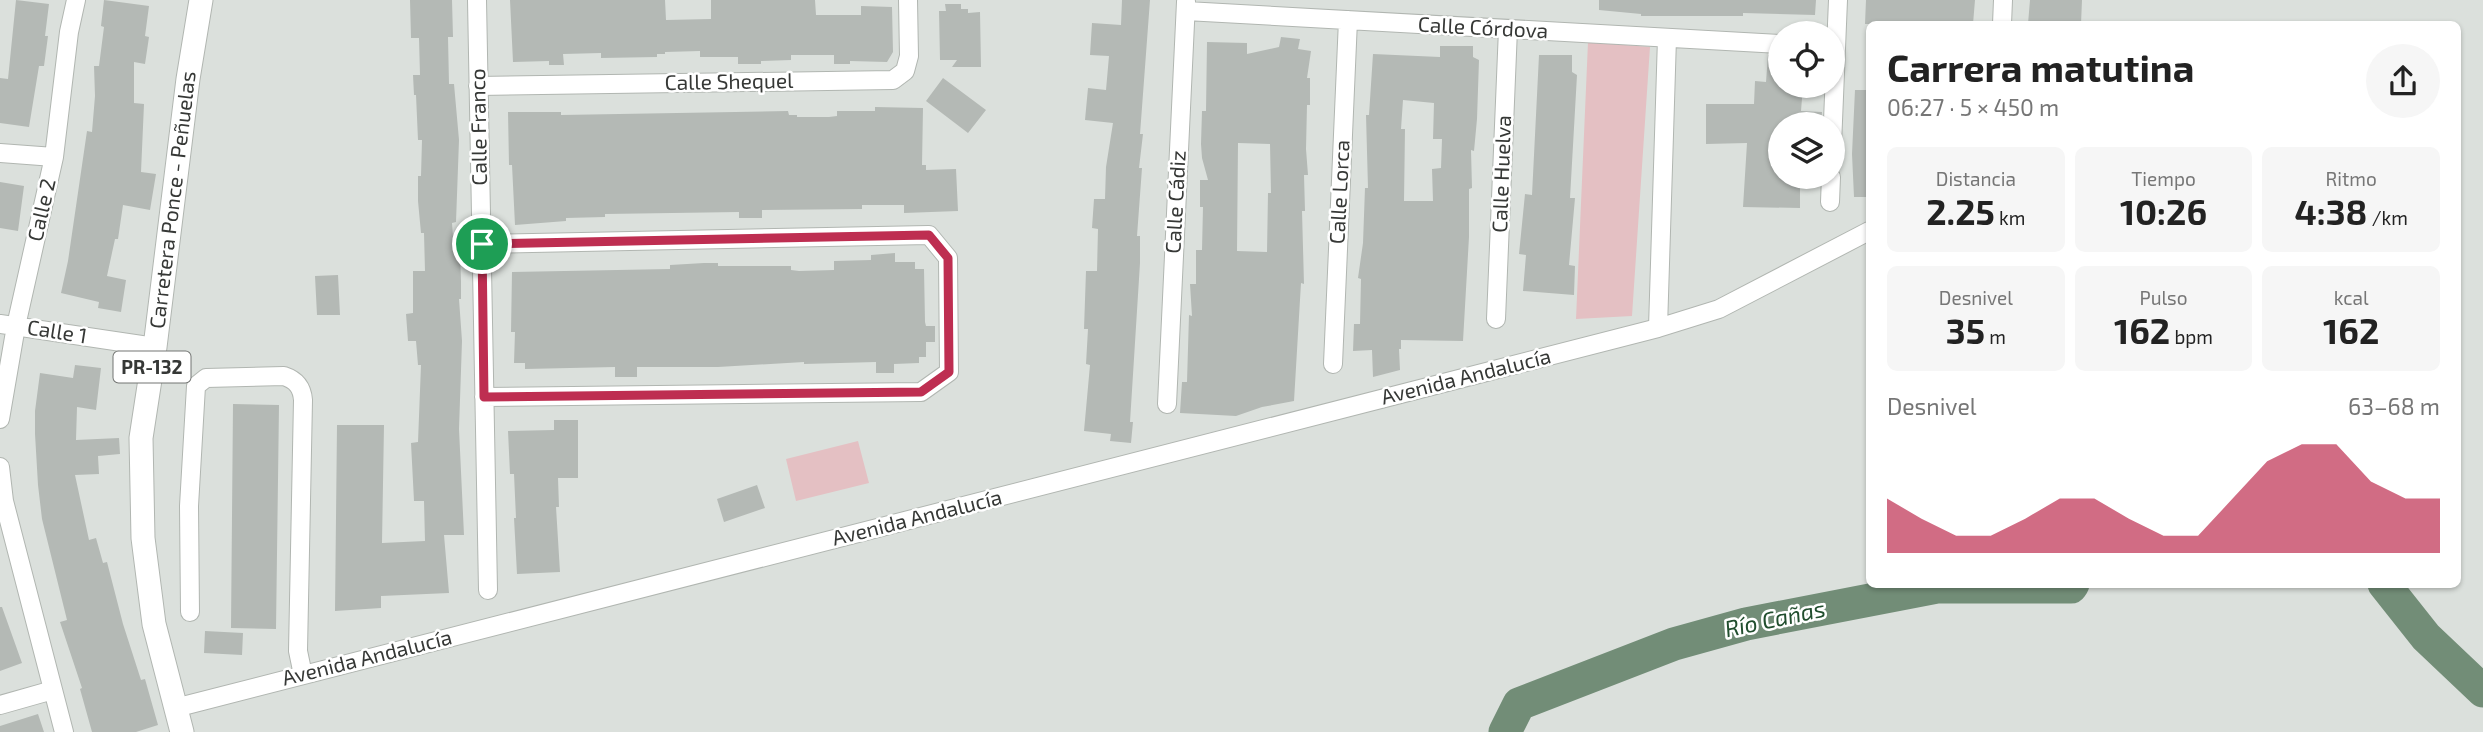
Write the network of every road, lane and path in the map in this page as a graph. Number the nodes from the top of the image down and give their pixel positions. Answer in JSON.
{"nodes":[{"id":1,"x":76,"y":0,"type":"edge"},
{"id":2,"x":201,"y":0,"type":"edge"},
{"id":3,"x":477,"y":0,"type":"edge"},
{"id":4,"x":908,"y":0,"type":"edge"},
{"id":5,"x":1838,"y":0,"type":"edge"},
{"id":6,"x":2003,"y":0,"type":"edge"},
{"id":7,"x":1186,"y":6,"type":"edge"},
{"id":8,"x":1348,"y":20,"type":"junction"},
{"id":9,"x":1836,"y":21,"type":"edge"},
{"id":10,"x":2002,"y":21,"type":"edge"},
{"id":11,"x":1508,"y":29,"type":"junction"},
{"id":12,"x":1667,"y":38,"type":"junction"},
{"id":13,"x":1768,"y":43,"type":"edge"},
{"id":14,"x":478,"y":86,"type":"junction"},
{"id":15,"x":0,"y":153,"type":"edge"},
{"id":16,"x":54,"y":157,"type":"junction"},
{"id":17,"x":1831,"y":189,"type":"edge"},
{"id":18,"x":1830,"y":202,"type":"dead end"},
{"id":19,"x":1866,"y":233,"type":"edge"},
{"id":20,"x":482,"y":244,"type":"junction"},
{"id":21,"x":1496,"y":319,"type":"dead end"},
{"id":22,"x":8,"y":325,"type":"edge"},
{"id":23,"x":1658,"y":328,"type":"junction"},
{"id":24,"x":155,"y":347,"type":"junction"},
{"id":25,"x":1333,"y":364,"type":"dead end"},
{"id":26,"x":484,"y":397,"type":"junction"},
{"id":27,"x":1167,"y":404,"type":"dead end"},
{"id":28,"x":0,"y":419,"type":"edge"},
{"id":29,"x":0,"y":467,"type":"edge"},
{"id":30,"x":488,"y":590,"type":"dead end"},
{"id":31,"x":190,"y":612,"type":"dead end"},
{"id":32,"x":303,"y":675,"type":"junction"},
{"id":33,"x":53,"y":690,"type":"junction"},
{"id":34,"x":0,"y":705,"type":"edge"},
{"id":35,"x":175,"y":708,"type":"junction"},
{"id":36,"x":64,"y":732,"type":"edge"},
{"id":37,"x":182,"y":732,"type":"edge"}],
"edges":[{"from":1,"to":16,"type":"street","name":"Calle 2"},
{"from":2,"to":24,"type":"main road","name":"Carretera Ponce - Peñuelas","number":"PR-132"},
{"from":3,"to":14,"type":"street","name":"Calle Franco"},
{"from":4,"to":14,"type":"street","name":"Calle Shequel"},
{"from":5,"to":9,"type":"street"},
{"from":6,"to":10,"type":"street"},
{"from":7,"to":8,"type":"street","name":"Calle Córdova"},
{"from":7,"to":27,"type":"street","name":"Calle Cádiz"},
{"from":8,"to":11,"type":"street","name":"Calle Córdova"},
{"from":8,"to":25,"type":"street","name":"Calle Lorca"},
{"from":11,"to":12,"type":"street","name":"Calle Córdova"},
{"from":11,"to":21,"type":"street","name":"Calle Huelva"},
{"from":12,"to":13,"type":"street","name":"Calle Córdova"},
{"from":12,"to":23,"type":"street"},
{"from":14,"to":20,"type":"street","name":"Calle Franco"},
{"from":15,"to":16,"type":"street"},
{"from":16,"to":22,"type":"street","name":"Calle 2"},
{"from":17,"to":18,"type":"street"},
{"from":19,"to":23,"type":"street","name":"Avenida Andalucía"},
{"from":20,"to":26,"type":"street","name":"Calle Franco"},
{"from":20,"to":26,"type":"street"},
{"from":22,"to":24,"type":"street","name":"Calle 1"},
{"from":22,"to":28,"type":"street","name":"Calle 2"},
{"from":23,"to":32,"type":"street","name":"Avenida Andalucía"},
{"from":24,"to":35,"type":"main road","name":"Carretera Ponce - Peñuelas","number":"PR-132"},
{"from":26,"to":30,"type":"street","name":"Calle Franco"},
{"from":29,"to":33,"type":"street"},
{"from":31,"to":32,"type":"street"},
{"from":32,"to":35,"type":"street","name":"Avenida Andalucía"},
{"from":33,"to":34,"type":"street"},
{"from":33,"to":36,"type":"street"},
{"from":35,"to":37,"type":"main road","name":"Carretera Ponce - Peñuelas","number":"PR-132"}]}
